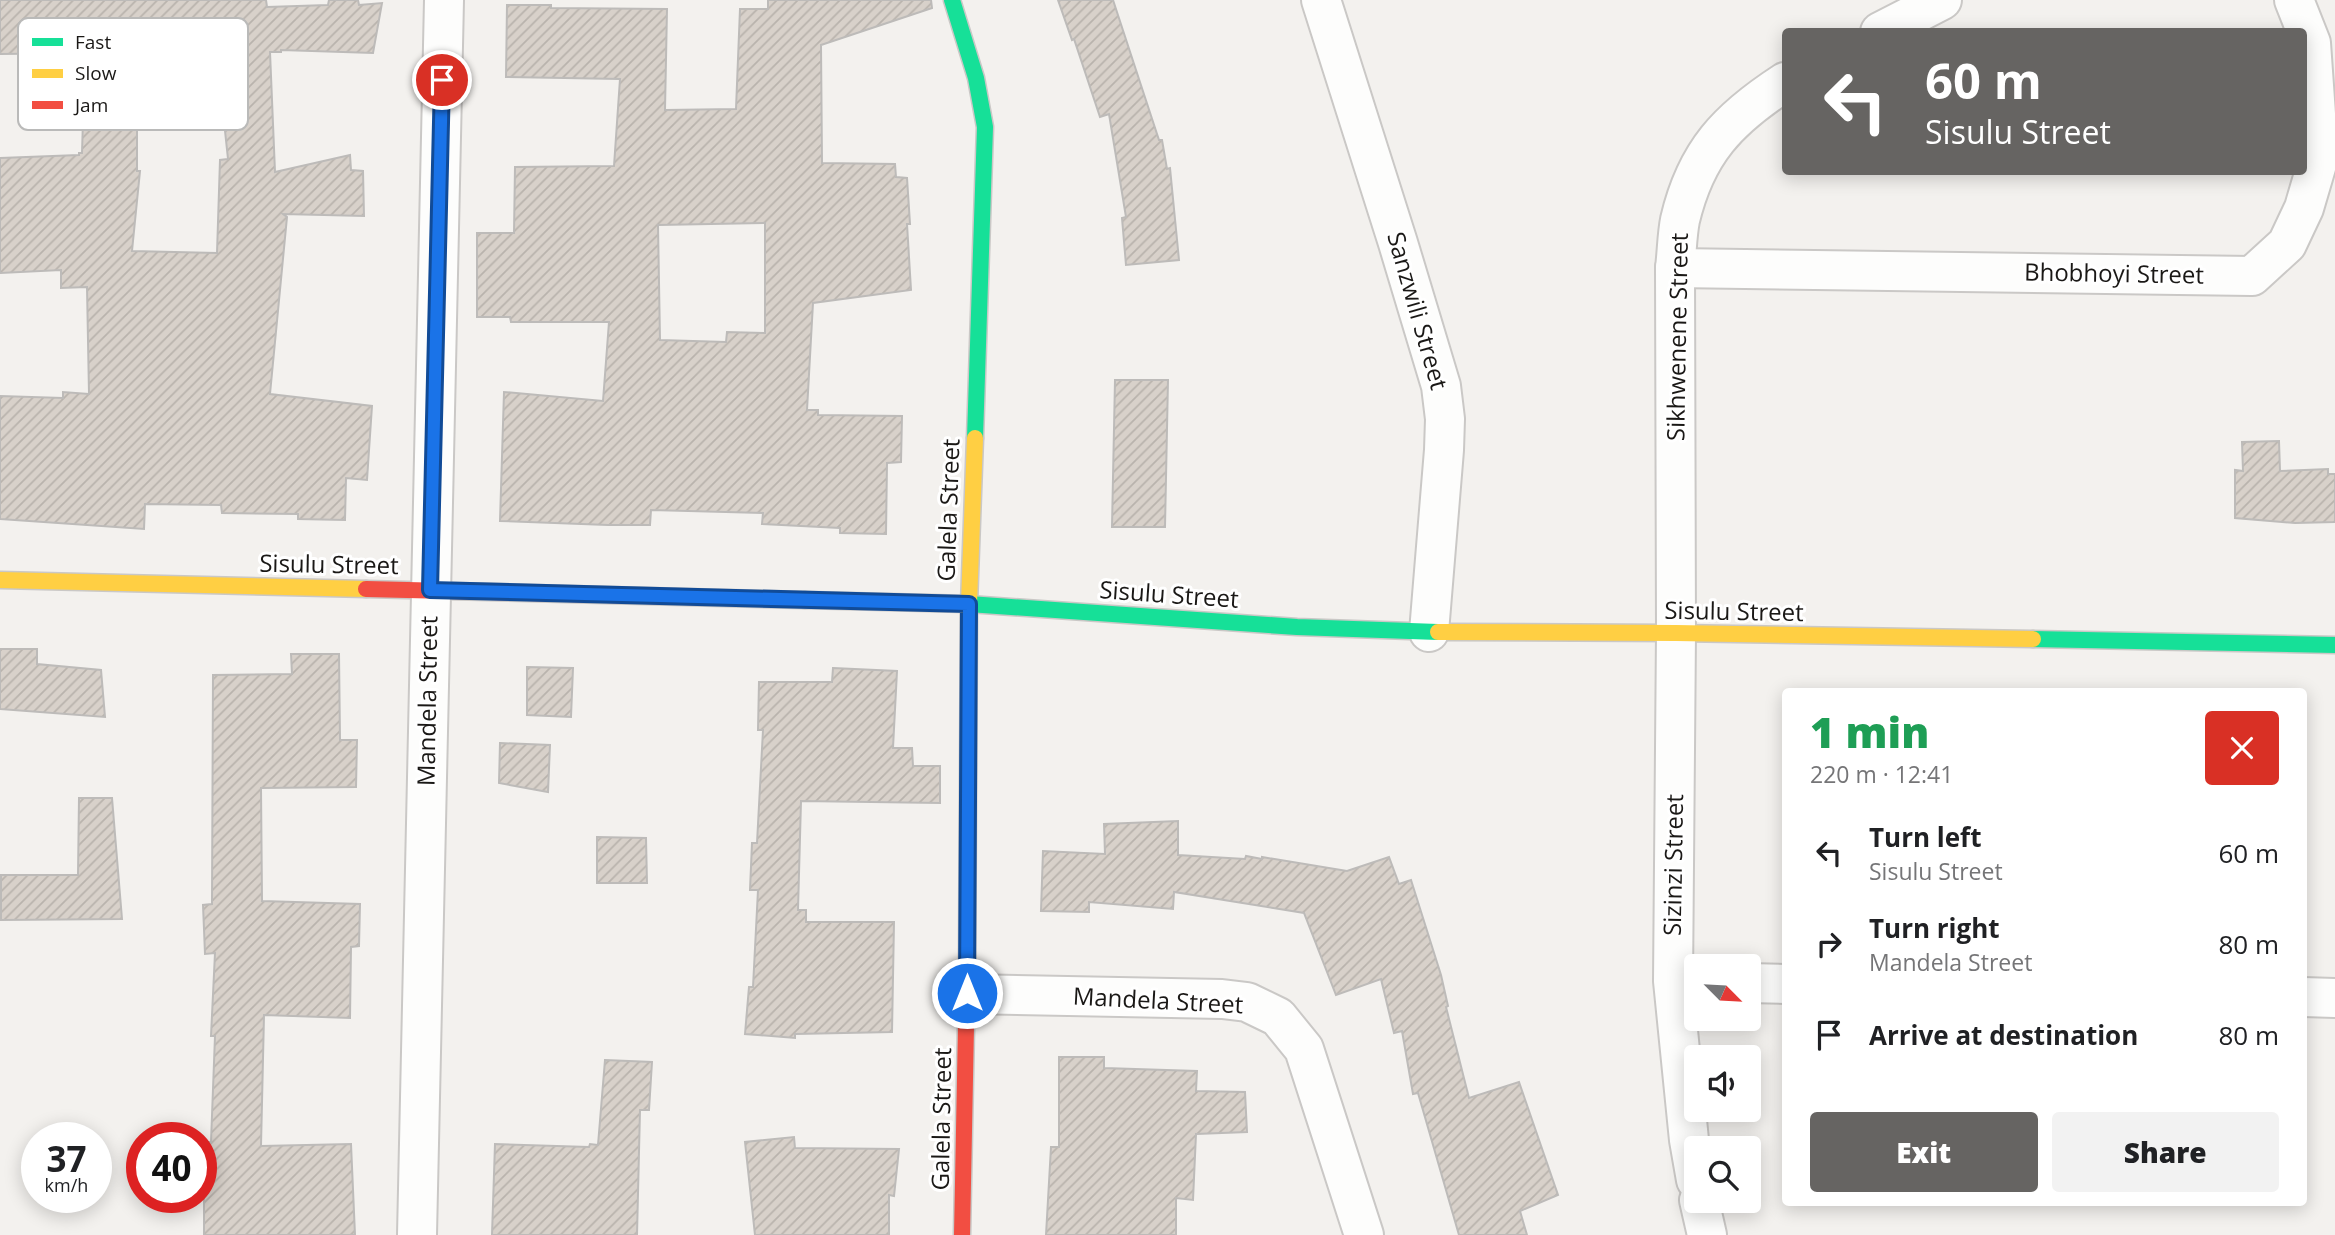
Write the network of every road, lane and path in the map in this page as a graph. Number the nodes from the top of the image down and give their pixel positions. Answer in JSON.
{"nodes":[{"id":1,"x":444,"y":0,"type":"edge"},
{"id":2,"x":952,"y":0,"type":"edge"},
{"id":3,"x":1321,"y":0,"type":"edge"},
{"id":4,"x":1942,"y":0,"type":"edge"},
{"id":5,"x":2294,"y":0,"type":"edge"},
{"id":6,"x":1888,"y":28,"type":"edge"},
{"id":7,"x":2305,"y":28,"type":"edge"},
{"id":8,"x":2307,"y":33,"type":"edge"},
{"id":9,"x":1782,"y":84,"type":"edge"},
{"id":10,"x":1675,"y":268,"type":"junction"},
{"id":11,"x":0,"y":580,"type":"edge"},
{"id":12,"x":430,"y":590,"type":"junction"},
{"id":13,"x":969,"y":604,"type":"junction"},
{"id":14,"x":1429,"y":632,"type":"junction"},
{"id":15,"x":1676,"y":633,"type":"junction"},
{"id":16,"x":2335,"y":645,"type":"edge"},
{"id":17,"x":1684,"y":982,"type":"edge"},
{"id":18,"x":1761,"y":983,"type":"edge"},
{"id":19,"x":1782,"y":984,"type":"edge"},
{"id":20,"x":967,"y":993,"type":"junction"},
{"id":21,"x":2307,"y":997,"type":"edge"},
{"id":22,"x":2335,"y":998,"type":"edge"},
{"id":23,"x":1686,"y":1031,"type":"edge"},
{"id":24,"x":1689,"y":1136,"type":"edge"},
{"id":25,"x":1702,"y":1213,"type":"edge"},
{"id":26,"x":417,"y":1235,"type":"edge"},
{"id":27,"x":962,"y":1235,"type":"edge"},
{"id":28,"x":1364,"y":1235,"type":"edge"},
{"id":29,"x":1707,"y":1235,"type":"edge"}],
"edges":[{"from":1,"to":12,"type":"street","name":"Mandela Street"},
{"from":2,"to":13,"type":"street","name":"Galela Street"},
{"from":3,"to":14,"type":"street","name":"Sanzwili Street"},
{"from":4,"to":6,"type":"street"},
{"from":5,"to":7,"type":"street","name":"Bhobhoyi Street"},
{"from":8,"to":10,"type":"street","name":"Bhobhoyi Street"},
{"from":9,"to":10,"type":"street","name":"Sikhwenene Street"},
{"from":10,"to":15,"type":"street","name":"Sikhwenene Street"},
{"from":11,"to":12,"type":"street","name":"Sisulu Street"},
{"from":12,"to":13,"type":"street","name":"Sisulu Street"},
{"from":12,"to":26,"type":"street","name":"Mandela Street"},
{"from":13,"to":14,"type":"street","name":"Sisulu Street"},
{"from":13,"to":20,"type":"street","name":"Galela Street"},
{"from":14,"to":15,"type":"street","name":"Sisulu Street"},
{"from":15,"to":16,"type":"street","name":"Sisulu Street"},
{"from":15,"to":17,"type":"street","name":"Sizinzi Street"},
{"from":18,"to":19,"type":"street"},
{"from":20,"to":27,"type":"street","name":"Galela Street"},
{"from":20,"to":28,"type":"street","name":"Mandela Street"},
{"from":21,"to":22,"type":"street"},
{"from":23,"to":24,"type":"street","name":"Sizinzi Street"},
{"from":25,"to":29,"type":"street"}]}
